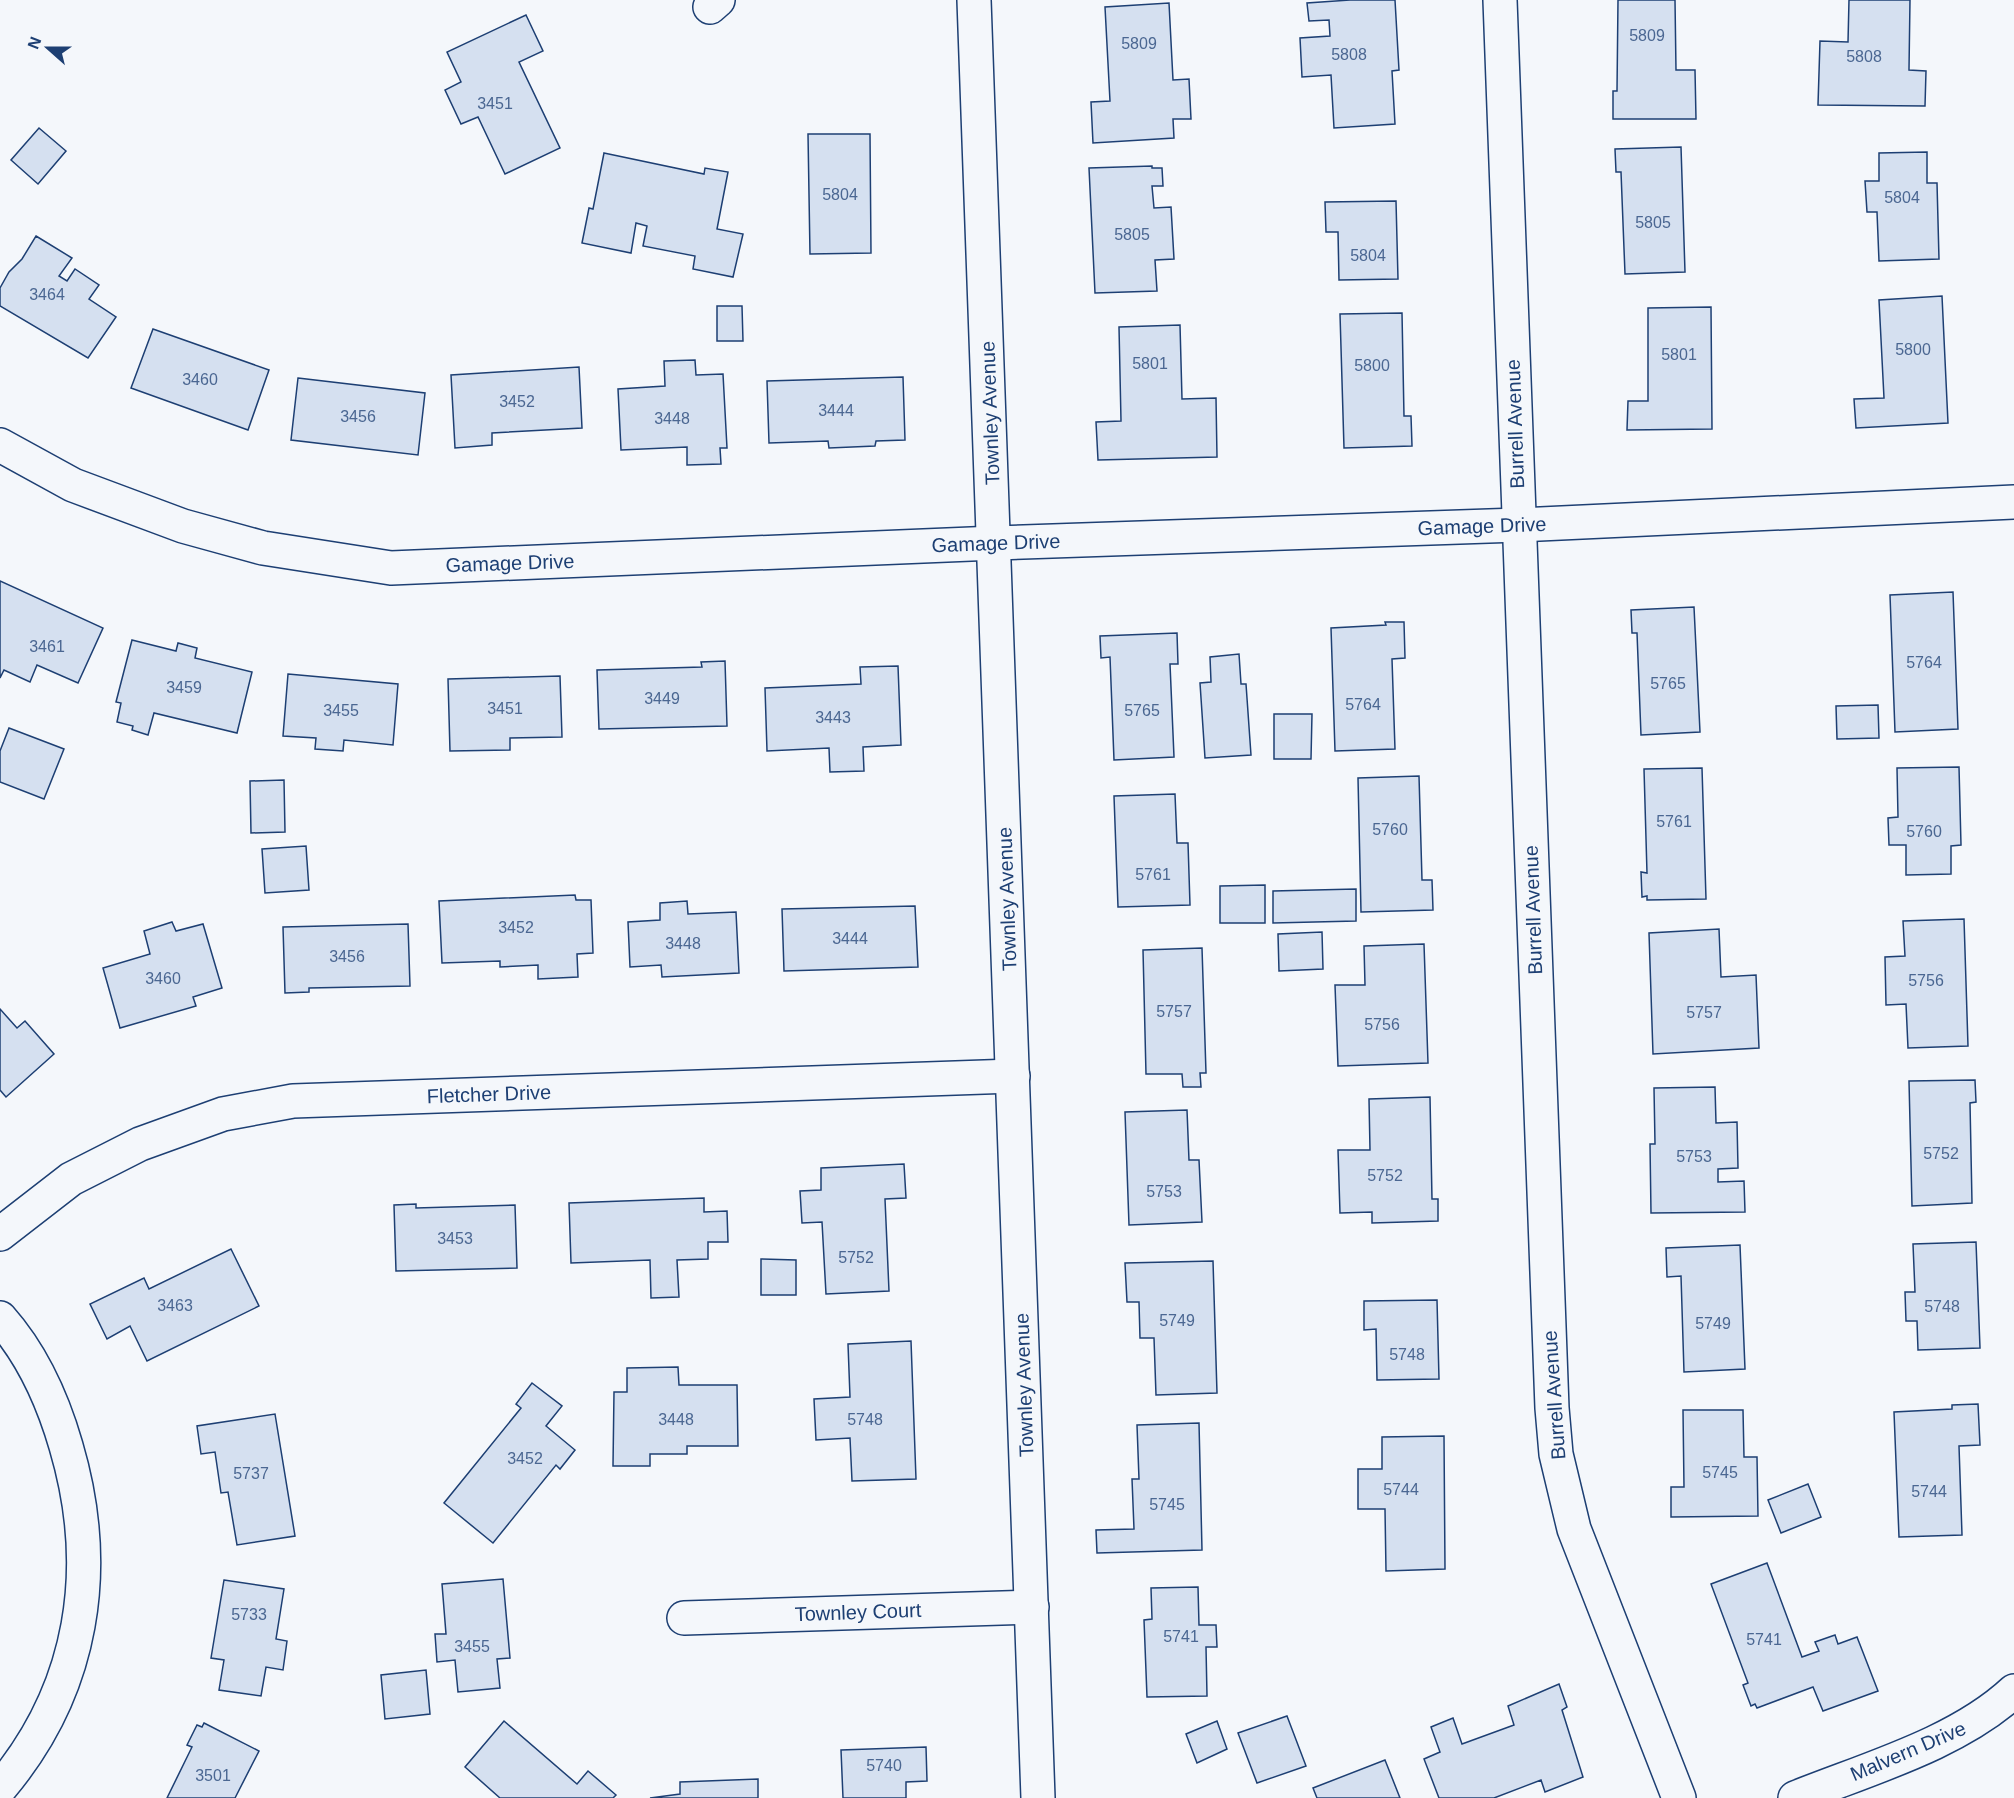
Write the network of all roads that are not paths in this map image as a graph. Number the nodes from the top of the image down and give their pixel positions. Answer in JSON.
{"nodes":[{"id":1,"x":974,"y":0,"type":"edge"},
{"id":2,"x":1500,"y":0,"type":"edge"},
{"id":3,"x":0,"y":445,"type":"edge"},
{"id":4,"x":2014,"y":502,"type":"edge"},
{"id":5,"x":1518,"y":525,"type":"junction"},
{"id":6,"x":995,"y":543,"type":"junction"},
{"id":7,"x":1012,"y":1076,"type":"junction"},
{"id":8,"x":0,"y":1234,"type":"edge"},
{"id":9,"x":0,"y":1318,"type":"edge"},
{"id":10,"x":1032,"y":1607,"type":"junction"},
{"id":11,"x":684,"y":1618,"type":"dead end"},
{"id":12,"x":2014,"y":1692,"type":"edge"},
{"id":13,"x":0,"y":1788,"type":"edge"},
{"id":14,"x":1038,"y":1798,"type":"edge"},
{"id":15,"x":1679,"y":1798,"type":"edge"},
{"id":16,"x":1795,"y":1798,"type":"edge"}],
"edges":[{"from":1,"to":6,"type":"street","name":"Townley Avenue"},
{"from":2,"to":5,"type":"street","name":"Burrell Avenue"},
{"from":3,"to":6,"type":"street","name":"Gamage Drive"},
{"from":4,"to":5,"type":"street","name":"Gamage Drive"},
{"from":5,"to":6,"type":"street","name":"Gamage Drive"},
{"from":5,"to":15,"type":"street","name":"Burrell Avenue"},
{"from":6,"to":7,"type":"street","name":"Townley Avenue"},
{"from":7,"to":8,"type":"street","name":"Fletcher Drive"},
{"from":7,"to":10,"type":"street","name":"Townley Avenue"},
{"from":9,"to":13,"type":"street"},
{"from":10,"to":11,"type":"street","name":"Townley Court"},
{"from":10,"to":14,"type":"street","name":"Townley Avenue"},
{"from":12,"to":16,"type":"street","name":"Malvern Drive"}]}
